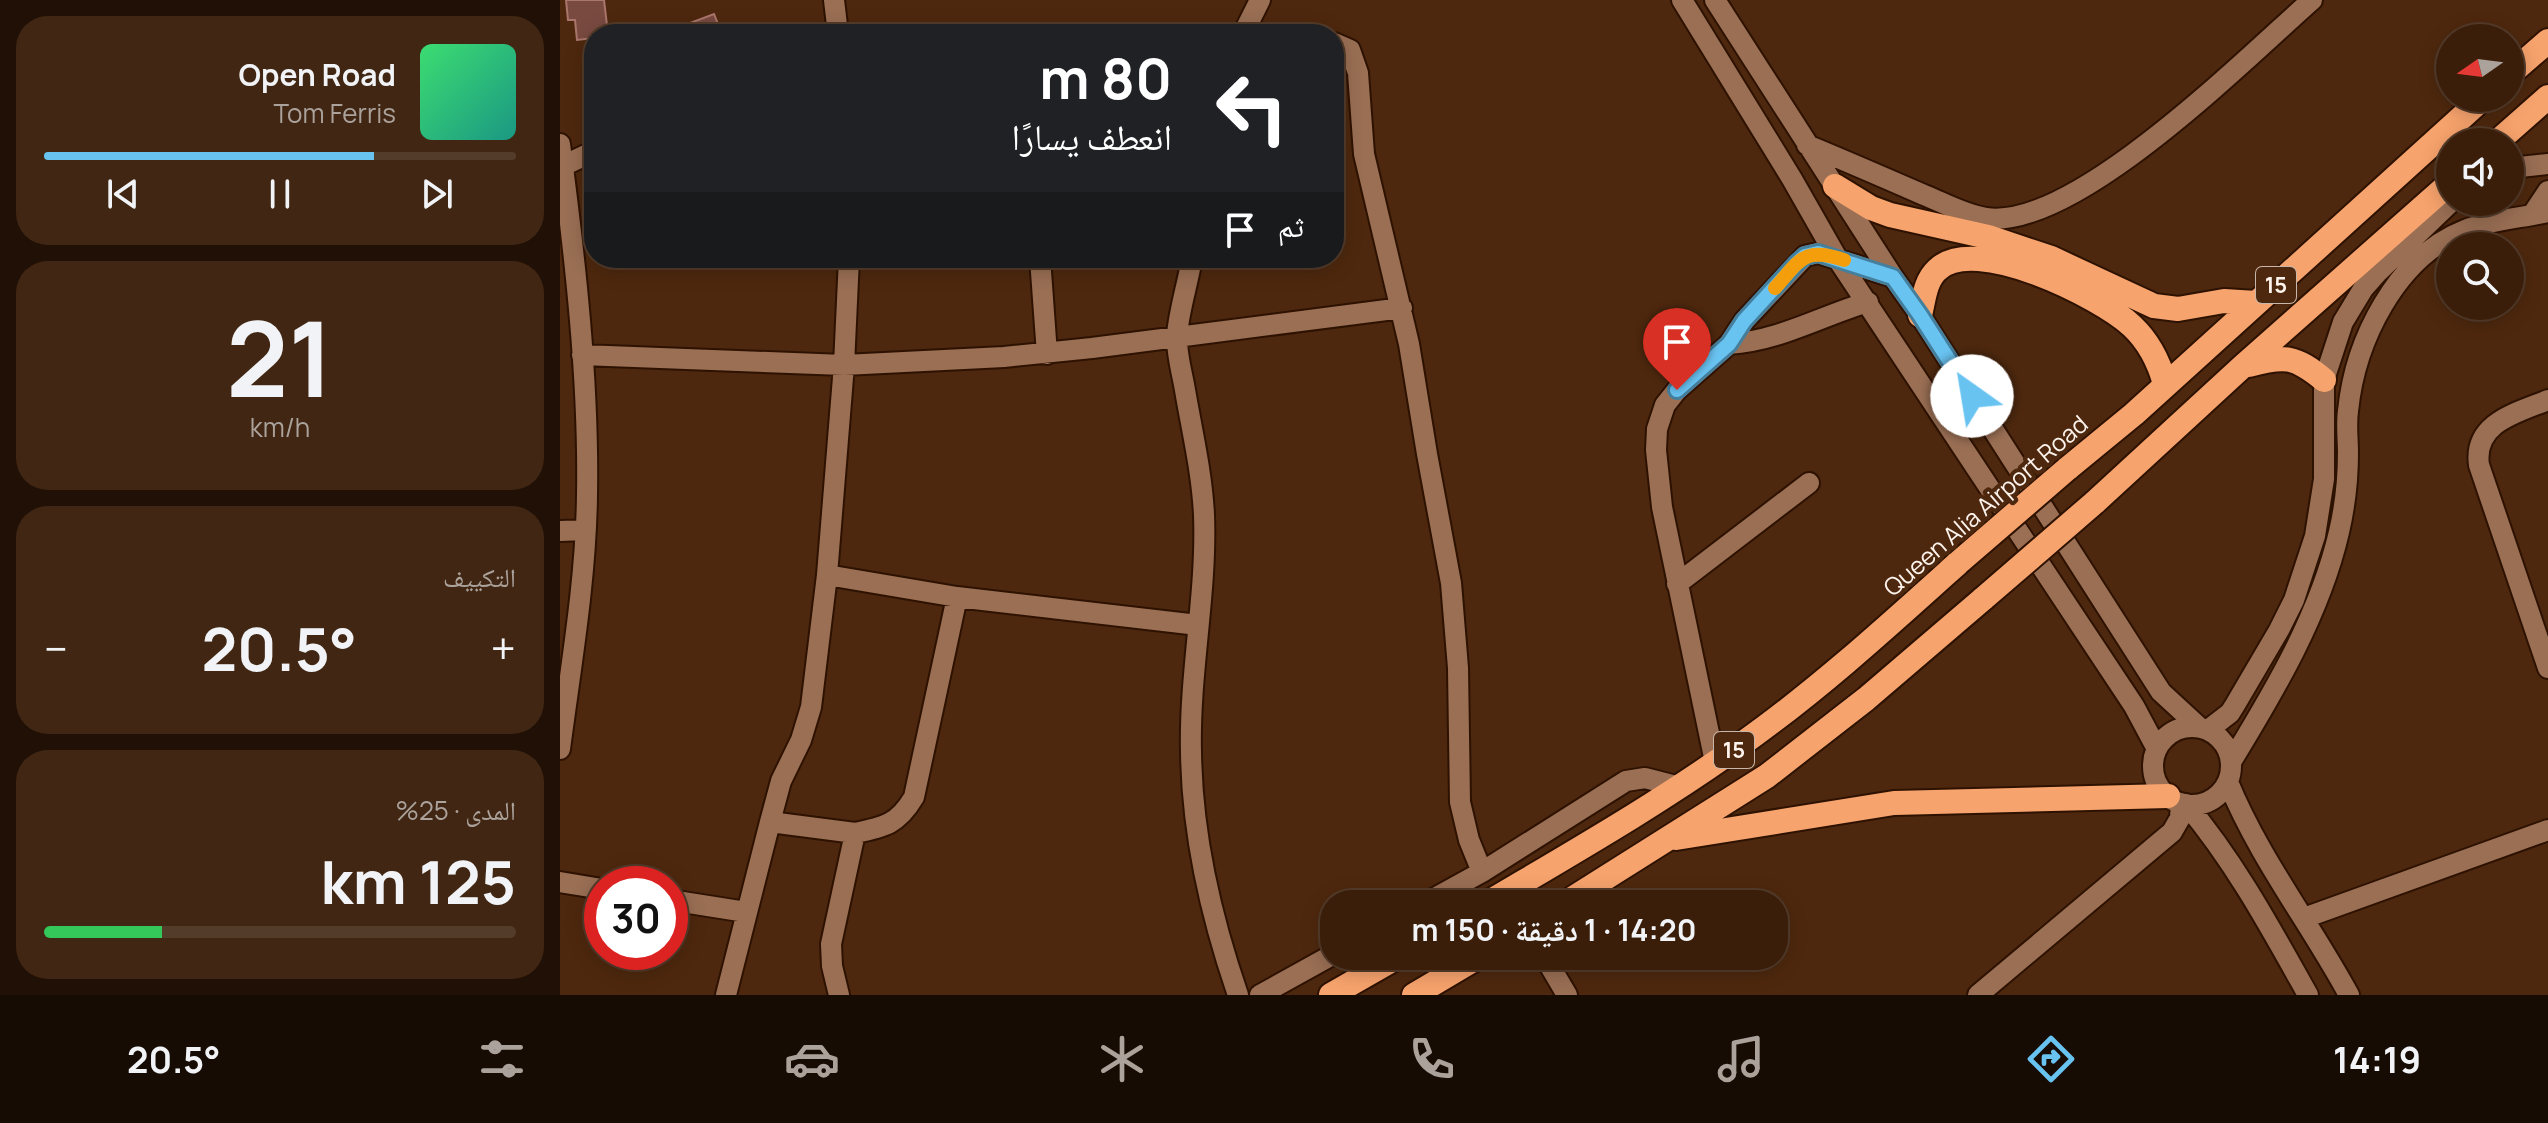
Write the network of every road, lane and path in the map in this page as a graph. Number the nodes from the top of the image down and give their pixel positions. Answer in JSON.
{"nodes":[{"id":1,"x":834,"y":0,"type":"edge"},
{"id":2,"x":1260,"y":0,"type":"edge"},
{"id":3,"x":1682,"y":0,"type":"edge"},
{"id":4,"x":1715,"y":0,"type":"edge"},
{"id":5,"x":2312,"y":0,"type":"edge"},
{"id":6,"x":837,"y":24,"type":"edge"},
{"id":7,"x":1248,"y":24,"type":"edge"},
{"id":8,"x":2548,"y":41,"type":"edge"},
{"id":9,"x":1344,"y":47,"type":"edge"},
{"id":10,"x":2524,"y":62,"type":"edge"},
{"id":11,"x":2548,"y":97,"type":"edge"},
{"id":12,"x":2467,"y":112,"type":"edge"},
{"id":13,"x":2513,"y":128,"type":"edge"},
{"id":14,"x":560,"y":144,"type":"edge"},
{"id":15,"x":1807,"y":145,"type":"junction"},
{"id":16,"x":584,"y":156,"type":"edge"},
{"id":17,"x":2548,"y":164,"type":"edge"},
{"id":18,"x":563,"y":166,"type":"junction"},
{"id":19,"x":2524,"y":167,"type":"edge"},
{"id":20,"x":1835,"y":186,"type":"junction"},
{"id":21,"x":2548,"y":191,"type":"edge"},
{"id":22,"x":2436,"y":195,"type":"edge"},
{"id":23,"x":2540,"y":214,"type":"edge"},
{"id":24,"x":2437,"y":216,"type":"edge"},
{"id":25,"x":2505,"y":216,"type":"edge"},
{"id":26,"x":2510,"y":219,"type":"junction"},
{"id":27,"x":1837,"y":258,"type":"junction"},
{"id":28,"x":849,"y":268,"type":"edge"},
{"id":29,"x":1041,"y":268,"type":"edge"},
{"id":30,"x":1190,"y":268,"type":"edge"},
{"id":31,"x":1893,"y":277,"type":"junction"},
{"id":32,"x":1868,"y":302,"type":"junction"},
{"id":33,"x":2256,"y":303,"type":"junction"},
{"id":34,"x":1402,"y":308,"type":"junction"},
{"id":35,"x":1920,"y":315,"type":"junction"},
{"id":36,"x":1177,"y":336,"type":"junction"},
{"id":37,"x":1729,"y":344,"type":"junction"},
{"id":38,"x":1047,"y":354,"type":"junction"},
{"id":39,"x":582,"y":355,"type":"junction"},
{"id":40,"x":844,"y":365,"type":"junction"},
{"id":41,"x":2243,"y":366,"type":"junction"},
{"id":42,"x":2324,"y":380,"type":"junction"},
{"id":43,"x":2165,"y":384,"type":"junction"},
{"id":44,"x":2548,"y":400,"type":"edge"},
{"id":45,"x":1809,"y":483,"type":"dead end"},
{"id":46,"x":585,"y":530,"type":"junction"},
{"id":47,"x":560,"y":531,"type":"edge"},
{"id":48,"x":827,"y":575,"type":"junction"},
{"id":49,"x":1677,"y":584,"type":"junction"},
{"id":50,"x":957,"y":597,"type":"junction"},
{"id":51,"x":1198,"y":625,"type":"junction"},
{"id":52,"x":566,"y":653,"type":"edge"},
{"id":53,"x":2548,"y":668,"type":"edge"},
{"id":54,"x":2204,"y":729,"type":"junction"},
{"id":55,"x":560,"y":749,"type":"edge"},
{"id":56,"x":2157,"y":749,"type":"junction"},
{"id":57,"x":1715,"y":762,"type":"junction"},
{"id":58,"x":2229,"y":772,"type":"junction"},
{"id":59,"x":1680,"y":787,"type":"junction"},
{"id":60,"x":2178,"y":801,"type":"junction"},
{"id":61,"x":770,"y":822,"type":"junction"},
{"id":62,"x":2548,"y":830,"type":"edge"},
{"id":63,"x":855,"y":833,"type":"junction"},
{"id":64,"x":1670,"y":838,"type":"junction"},
{"id":65,"x":1482,"y":872,"type":"junction"},
{"id":66,"x":560,"y":882,"type":"edge"},
{"id":67,"x":584,"y":886,"type":"edge"},
{"id":68,"x":1449,"y":890,"type":"edge"},
{"id":69,"x":1509,"y":890,"type":"edge"},
{"id":70,"x":1586,"y":890,"type":"edge"},
{"id":71,"x":688,"y":903,"type":"edge"},
{"id":72,"x":746,"y":912,"type":"junction"},
{"id":73,"x":2304,"y":918,"type":"junction"},
{"id":74,"x":1320,"y":962,"type":"edge"},
{"id":75,"x":1375,"y":970,"type":"edge"},
{"id":76,"x":1456,"y":970,"type":"edge"},
{"id":77,"x":1552,"y":970,"type":"edge"},
{"id":78,"x":726,"y":995,"type":"edge"},
{"id":79,"x":839,"y":995,"type":"edge"},
{"id":80,"x":1238,"y":995,"type":"edge"},
{"id":81,"x":1260,"y":995,"type":"edge"},
{"id":82,"x":1331,"y":995,"type":"edge"},
{"id":83,"x":1414,"y":995,"type":"edge"},
{"id":84,"x":1567,"y":995,"type":"edge"},
{"id":85,"x":1978,"y":995,"type":"edge"},
{"id":86,"x":2308,"y":995,"type":"edge"},
{"id":87,"x":2349,"y":995,"type":"edge"}],
"edges":[{"from":1,"to":6,"type":"street"},
{"from":2,"to":7,"type":"street"},
{"from":3,"to":27,"type":"street"},
{"from":4,"to":15,"type":"street"},
{"from":5,"to":15,"type":"street"},
{"from":8,"to":10,"type":"highway"},
{"from":9,"to":34,"type":"street"},
{"from":11,"to":13,"type":"highway"},
{"from":12,"to":33,"type":"highway","name":"Queen Alia Airport Road","number":"15"},
{"from":14,"to":18,"type":"street"},
{"from":15,"to":20,"type":"street"},
{"from":16,"to":18,"type":"street"},
{"from":17,"to":19,"type":"street"},
{"from":18,"to":39,"type":"street"},
{"from":20,"to":31,"type":"street"},
{"from":20,"to":33,"type":"highway"},
{"from":21,"to":23,"type":"street"},
{"from":22,"to":41,"type":"highway","number":"15"},
{"from":23,"to":26,"type":"street"},
{"from":24,"to":42,"type":"street"},
{"from":25,"to":26,"type":"street"},
{"from":26,"to":58,"type":"street"},
{"from":27,"to":31,"type":"street"},
{"from":27,"to":32,"type":"street"},
{"from":27,"to":37,"type":"street"},
{"from":28,"to":40,"type":"street"},
{"from":29,"to":38,"type":"street"},
{"from":30,"to":36,"type":"street"},
{"from":31,"to":35,"type":"street"},
{"from":32,"to":37,"type":"street"},
{"from":32,"to":56,"type":"street"},
{"from":33,"to":43,"type":"highway","name":"Queen Alia Airport Road","number":"15"},
{"from":34,"to":36,"type":"street"},
{"from":34,"to":65,"type":"street"},
{"from":35,"to":43,"type":"highway"},
{"from":35,"to":54,"type":"street"},
{"from":36,"to":38,"type":"street"},
{"from":36,"to":51,"type":"street"},
{"from":37,"to":49,"type":"street"},
{"from":38,"to":40,"type":"street"},
{"from":39,"to":40,"type":"street"},
{"from":39,"to":46,"type":"street"},
{"from":40,"to":48,"type":"street"},
{"from":41,"to":42,"type":"highway"},
{"from":41,"to":64,"type":"highway","number":"15","bridge":true},
{"from":42,"to":54,"type":"street"},
{"from":43,"to":57,"type":"highway","name":"Queen Alia Airport Road","number":"15","bridge":true},
{"from":44,"to":53,"type":"street"},
{"from":45,"to":49,"type":"street"},
{"from":46,"to":47,"type":"street"},
{"from":46,"to":52,"type":"street"},
{"from":48,"to":50,"type":"street"},
{"from":48,"to":61,"type":"street"},
{"from":49,"to":57,"type":"street"},
{"from":50,"to":51,"type":"street"},
{"from":50,"to":63,"type":"street"},
{"from":51,"to":80,"type":"street"},
{"from":52,"to":55,"type":"street"},
{"from":54,"to":56,"type":"street"},
{"from":54,"to":58,"type":"street"},
{"from":56,"to":60,"type":"street"},
{"from":57,"to":59,"type":"highway","name":"Queen Alia Airport Road","number":"15"},
{"from":58,"to":60,"type":"street"},
{"from":58,"to":73,"type":"street"},
{"from":59,"to":65,"type":"street"},
{"from":59,"to":69,"type":"highway","name":"Queen Alia Airport Road","number":"15"},
{"from":60,"to":64,"type":"highway"},
{"from":60,"to":85,"type":"street"},
{"from":60,"to":86,"type":"street"},
{"from":61,"to":63,"type":"street"},
{"from":61,"to":72,"type":"street"},
{"from":62,"to":73,"type":"street"},
{"from":63,"to":79,"type":"street"},
{"from":64,"to":70,"type":"highway","number":"15"},
{"from":65,"to":68,"type":"street"},
{"from":66,"to":67,"type":"street"},
{"from":71,"to":72,"type":"street"},
{"from":72,"to":78,"type":"street"},
{"from":73,"to":87,"type":"street"},
{"from":74,"to":81,"type":"street"},
{"from":75,"to":82,"type":"highway"},
{"from":76,"to":83,"type":"highway"},
{"from":77,"to":84,"type":"street"}]}
